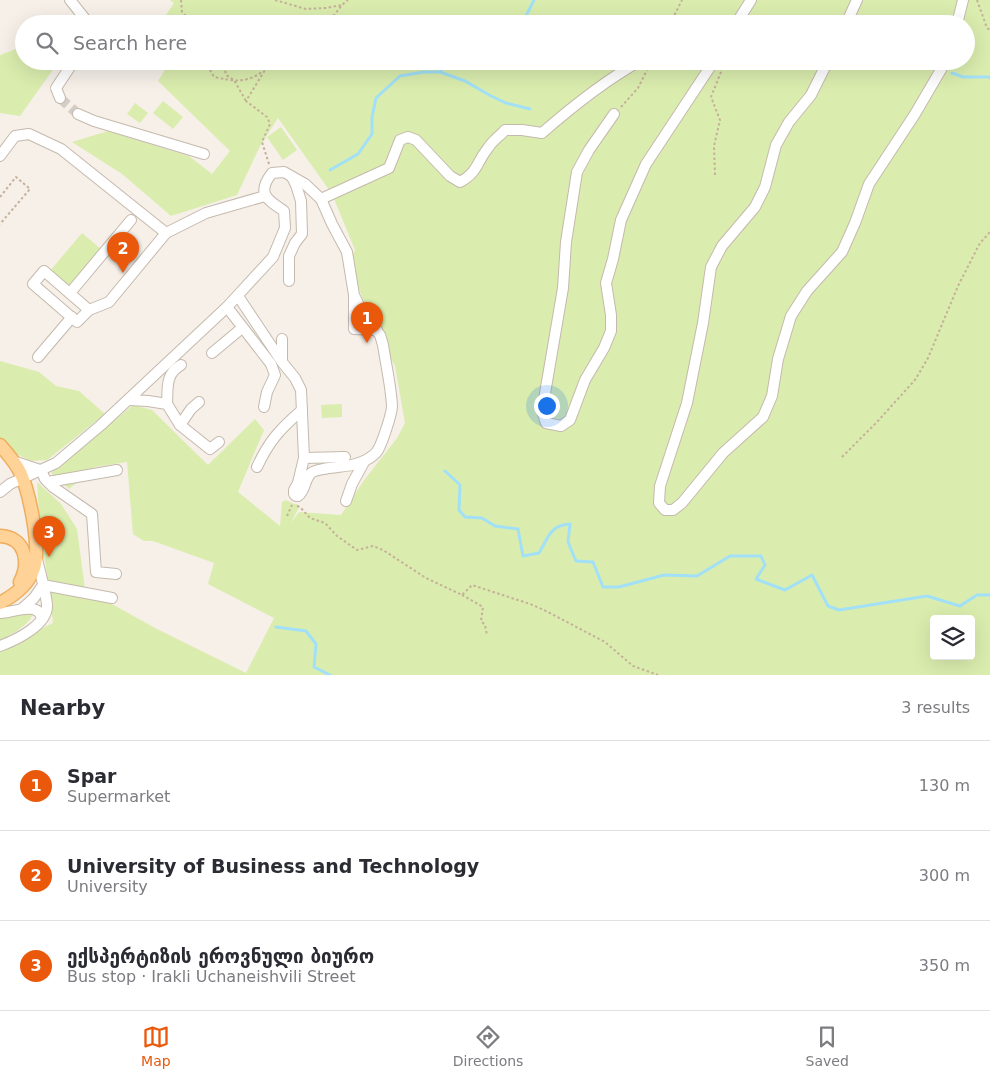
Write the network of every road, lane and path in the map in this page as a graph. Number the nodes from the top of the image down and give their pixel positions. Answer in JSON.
{"nodes":[{"id":1,"x":70,"y":0,"type":"edge"},
{"id":2,"x":181,"y":0,"type":"edge"},
{"id":3,"x":274,"y":0,"type":"edge"},
{"id":4,"x":348,"y":0,"type":"edge"},
{"id":5,"x":682,"y":0,"type":"edge"},
{"id":6,"x":750,"y":0,"type":"edge"},
{"id":7,"x":858,"y":0,"type":"edge"},
{"id":8,"x":963,"y":0,"type":"edge"},
{"id":9,"x":977,"y":0,"type":"edge"},
{"id":10,"x":342,"y":5,"type":"junction"},
{"id":11,"x":82,"y":15,"type":"edge"},
{"id":12,"x":185,"y":15,"type":"edge"},
{"id":13,"x":334,"y":15,"type":"edge"},
{"id":14,"x":674,"y":15,"type":"edge"},
{"id":15,"x":741,"y":15,"type":"edge"},
{"id":16,"x":850,"y":15,"type":"edge"},
{"id":17,"x":959,"y":15,"type":"edge"},
{"id":18,"x":990,"y":30,"type":"edge"},
{"id":19,"x":69,"y":70,"type":"edge"},
{"id":20,"x":210,"y":70,"type":"edge"},
{"id":21,"x":225,"y":70,"type":"edge"},
{"id":22,"x":265,"y":70,"type":"joint"},
{"id":23,"x":634,"y":70,"type":"edge"},
{"id":24,"x":643,"y":70,"type":"edge"},
{"id":25,"x":708,"y":70,"type":"edge"},
{"id":26,"x":722,"y":70,"type":"edge"},
{"id":27,"x":824,"y":70,"type":"edge"},
{"id":28,"x":941,"y":70,"type":"edge"},
{"id":29,"x":234,"y":80,"type":"junction"},
{"id":30,"x":60,"y":98,"type":"dead end"},
{"id":31,"x":246,"y":100,"type":"junction"},
{"id":32,"x":78,"y":114,"type":"tunnel mouth"},
{"id":33,"x":614,"y":114,"type":"joint"},
{"id":34,"x":204,"y":154,"type":"dead end"},
{"id":35,"x":0,"y":156,"type":"edge"},
{"id":36,"x":272,"y":173,"type":"junction"},
{"id":37,"x":715,"y":175,"type":"dead end"},
{"id":38,"x":292,"y":177,"type":"junction"},
{"id":39,"x":265,"y":196,"type":"junction"},
{"id":40,"x":0,"y":197,"type":"edge"},
{"id":41,"x":321,"y":199,"type":"junction"},
{"id":42,"x":131,"y":220,"type":"dead end"},
{"id":43,"x":0,"y":224,"type":"edge"},
{"id":44,"x":990,"y":232,"type":"edge"},
{"id":45,"x":166,"y":233,"type":"junction"},
{"id":46,"x":289,"y":281,"type":"dead end"},
{"id":47,"x":70,"y":293,"type":"junction"},
{"id":48,"x":354,"y":295,"type":"junction"},
{"id":49,"x":238,"y":296,"type":"junction"},
{"id":50,"x":227,"y":307,"type":"junction"},
{"id":51,"x":88,"y":310,"type":"junction"},
{"id":52,"x":72,"y":317,"type":"junction"},
{"id":53,"x":242,"y":328,"type":"junction"},
{"id":54,"x":377,"y":330,"type":"junction"},
{"id":55,"x":282,"y":340,"type":"dead end"},
{"id":56,"x":212,"y":353,"type":"dead end"},
{"id":57,"x":38,"y":357,"type":"dead end"},
{"id":58,"x":282,"y":362,"type":"junction"},
{"id":59,"x":181,"y":365,"type":"dead end"},
{"id":60,"x":129,"y":400,"type":"junction"},
{"id":61,"x":199,"y":402,"type":"dead end"},
{"id":62,"x":168,"y":406,"type":"junction"},
{"id":63,"x":264,"y":407,"type":"dead end"},
{"id":64,"x":191,"y":409,"type":"junction"},
{"id":65,"x":302,"y":410,"type":"junction"},
{"id":66,"x":180,"y":425,"type":"junction"},
{"id":67,"x":219,"y":442,"type":"dead end"},
{"id":68,"x":0,"y":445,"type":"edge"},
{"id":69,"x":345,"y":457,"type":"dead end"},
{"id":70,"x":842,"y":457,"type":"dead end"},
{"id":71,"x":304,"y":458,"type":"junction"},
{"id":72,"x":13,"y":461,"type":"junction"},
{"id":73,"x":364,"y":462,"type":"junction"},
{"id":74,"x":257,"y":467,"type":"dead end"},
{"id":75,"x":41,"y":470,"type":"junction"},
{"id":76,"x":117,"y":470,"type":"dead end"},
{"id":77,"x":23,"y":478,"type":"junction"},
{"id":78,"x":48,"y":482,"type":"junction"},
{"id":79,"x":0,"y":492,"type":"edge"},
{"id":80,"x":346,"y":501,"type":"dead end"},
{"id":81,"x":287,"y":516,"type":"dead end"},
{"id":82,"x":0,"y":536,"type":"edge"},
{"id":83,"x":37,"y":558,"type":"junction"},
{"id":84,"x":116,"y":574,"type":"dead end"},
{"id":85,"x":43,"y":585,"type":"junction"},
{"id":86,"x":462,"y":595,"type":"junction"},
{"id":87,"x":112,"y":598,"type":"dead end"},
{"id":88,"x":5,"y":600,"type":"edge"},
{"id":89,"x":22,"y":609,"type":"junction"},
{"id":90,"x":0,"y":613,"type":"edge"},
{"id":91,"x":42,"y":619,"type":"junction"},
{"id":92,"x":487,"y":636,"type":"dead end"},
{"id":93,"x":0,"y":646,"type":"edge"},
{"id":94,"x":658,"y":675,"type":"edge"}],
"edges":[{"from":1,"to":11,"type":"street"},
{"from":2,"to":12,"type":"path"},
{"from":3,"to":10,"type":"path"},
{"from":4,"to":10,"type":"path"},
{"from":5,"to":14,"type":"path"},
{"from":6,"to":15,"type":"street"},
{"from":7,"to":16,"type":"street"},
{"from":8,"to":17,"type":"street"},
{"from":9,"to":18,"type":"path"},
{"from":10,"to":13,"type":"path"},
{"from":19,"to":30,"type":"street"},
{"from":20,"to":29,"type":"path"},
{"from":21,"to":29,"type":"path"},
{"from":22,"to":29,"type":"path"},
{"from":22,"to":31,"type":"path"},
{"from":23,"to":41,"type":"street"},
{"from":24,"to":33,"type":"path"},
{"from":25,"to":33,"type":"street"},
{"from":26,"to":37,"type":"path"},
{"from":27,"to":28,"type":"street"},
{"from":29,"to":31,"type":"path"},
{"from":31,"to":36,"type":"path"},
{"from":32,"to":34,"type":"street"},
{"from":35,"to":45,"type":"street"},
{"from":36,"to":38,"type":"street"},
{"from":36,"to":39,"type":"street"},
{"from":38,"to":41,"type":"street"},
{"from":38,"to":46,"type":"street"},
{"from":39,"to":45,"type":"street"},
{"from":39,"to":49,"type":"street"},
{"from":40,"to":43,"type":"path"},
{"from":41,"to":48,"type":"street"},
{"from":42,"to":47,"type":"street"},
{"from":44,"to":70,"type":"path"},
{"from":45,"to":51,"type":"street"},
{"from":47,"to":51,"type":"street"},
{"from":47,"to":52,"type":"street"},
{"from":48,"to":54,"type":"street"},
{"from":48,"to":54,"type":"street"},
{"from":49,"to":50,"type":"street"},
{"from":49,"to":58,"type":"street"},
{"from":50,"to":53,"type":"street"},
{"from":50,"to":60,"type":"street"},
{"from":51,"to":52,"type":"street"},
{"from":52,"to":57,"type":"street"},
{"from":53,"to":56,"type":"street"},
{"from":53,"to":63,"type":"street"},
{"from":54,"to":73,"type":"street"},
{"from":55,"to":58,"type":"street"},
{"from":58,"to":65,"type":"street"},
{"from":59,"to":62,"type":"street"},
{"from":60,"to":62,"type":"street"},
{"from":60,"to":75,"type":"street"},
{"from":61,"to":64,"type":"street"},
{"from":62,"to":64,"type":"street"},
{"from":62,"to":66,"type":"street"},
{"from":64,"to":66,"type":"street"},
{"from":65,"to":71,"type":"street"},
{"from":65,"to":74,"type":"street"},
{"from":66,"to":67,"type":"street"},
{"from":68,"to":72,"type":"main road"},
{"from":69,"to":71,"type":"street"},
{"from":71,"to":73,"type":"street"},
{"from":72,"to":75,"type":"street"},
{"from":72,"to":77,"type":"main road"},
{"from":73,"to":80,"type":"street"},
{"from":75,"to":77,"type":"street"},
{"from":75,"to":78,"type":"street"},
{"from":76,"to":78,"type":"street"},
{"from":77,"to":79,"type":"street"},
{"from":77,"to":83,"type":"main road"},
{"from":78,"to":84,"type":"street"},
{"from":81,"to":86,"type":"path"},
{"from":82,"to":88,"type":"main road"},
{"from":83,"to":85,"type":"street"},
{"from":83,"to":88,"type":"main road"},
{"from":85,"to":87,"type":"street"},
{"from":85,"to":89,"type":"street"},
{"from":85,"to":91,"type":"street"},
{"from":86,"to":92,"type":"path"},
{"from":86,"to":94,"type":"path"},
{"from":89,"to":90,"type":"street"},
{"from":89,"to":91,"type":"street"},
{"from":91,"to":93,"type":"street"}]}
